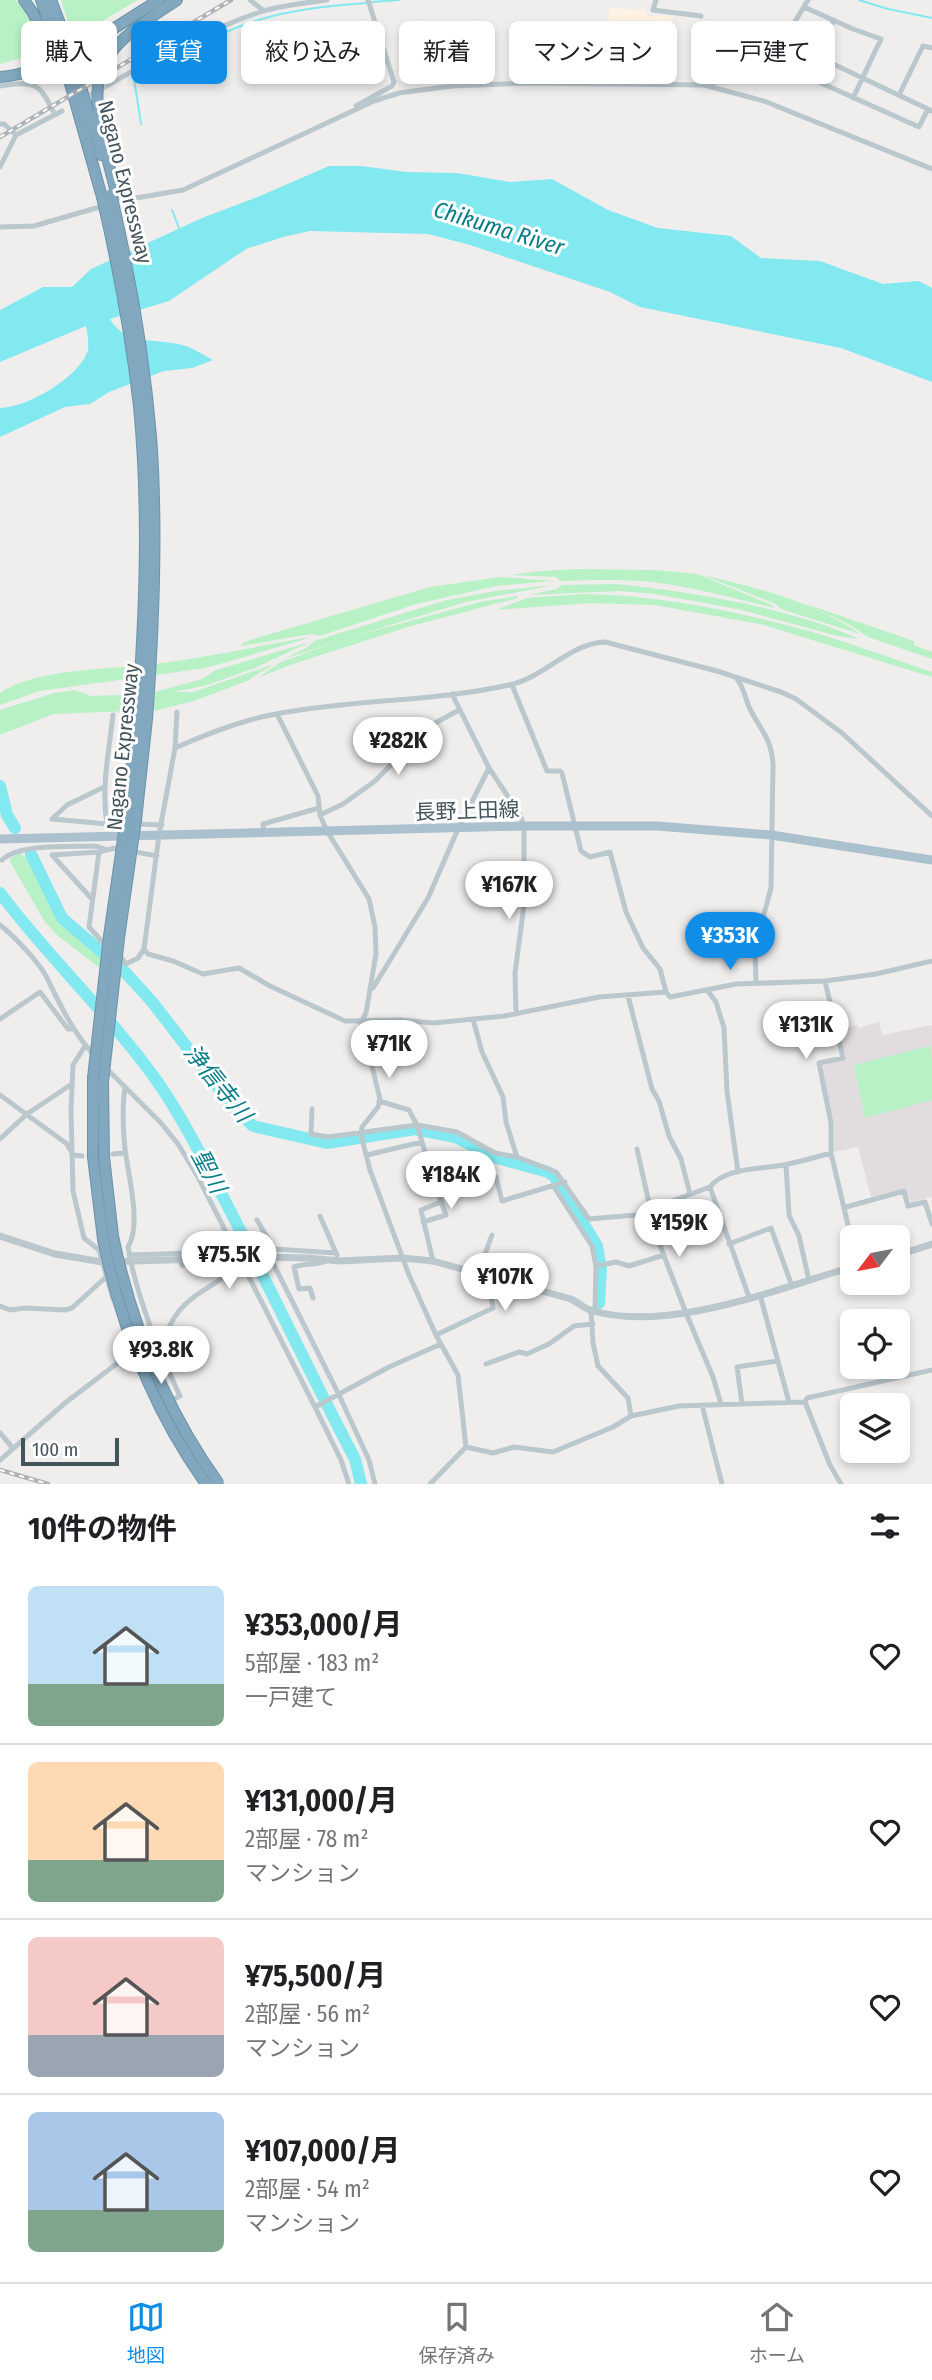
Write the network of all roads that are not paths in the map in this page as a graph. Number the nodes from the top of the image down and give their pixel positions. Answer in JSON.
{"nodes":[{"id":1,"x":24,"y":0,"type":"edge"},
{"id":2,"x":41,"y":0,"type":"edge"},
{"id":3,"x":52,"y":0,"type":"edge"},
{"id":4,"x":146,"y":0,"type":"edge"},
{"id":5,"x":159,"y":0,"type":"edge"},
{"id":6,"x":177,"y":0,"type":"edge"},
{"id":7,"x":250,"y":0,"type":"edge"},
{"id":8,"x":327,"y":0,"type":"edge"},
{"id":9,"x":656,"y":0,"type":"edge"},
{"id":10,"x":808,"y":0,"type":"edge"},
{"id":11,"x":368,"y":3,"type":"edge"},
{"id":12,"x":804,"y":7,"type":"junction"},
{"id":13,"x":264,"y":11,"type":"junction"},
{"id":14,"x":701,"y":16,"type":"dead end"},
{"id":15,"x":834,"y":20,"type":"joint"},
{"id":16,"x":40,"y":21,"type":"edge"},
{"id":17,"x":49,"y":21,"type":"edge"},
{"id":18,"x":53,"y":21,"type":"edge"},
{"id":19,"x":795,"y":21,"type":"edge"},
{"id":20,"x":932,"y":48,"type":"edge"},
{"id":21,"x":835,"y":64,"type":"edge"},
{"id":22,"x":0,"y":70,"type":"edge"},
{"id":23,"x":0,"y":77,"type":"edge"},
{"id":24,"x":863,"y":78,"type":"junction"},
{"id":25,"x":71,"y":84,"type":"edge"},
{"id":26,"x":71,"y":84,"type":"edge"},
{"id":27,"x":707,"y":84,"type":"edge"},
{"id":28,"x":822,"y":84,"type":"edge"},
{"id":29,"x":108,"y":85,"type":"tunnel mouth"},
{"id":30,"x":704,"y":85,"type":"junction"},
{"id":31,"x":0,"y":86,"type":"edge"},
{"id":32,"x":899,"y":95,"type":"junction"},
{"id":33,"x":853,"y":98,"type":"junction"},
{"id":34,"x":930,"y":110,"type":"edge"},
{"id":35,"x":62,"y":111,"type":"dead end"},
{"id":36,"x":352,"y":111,"type":"junction"},
{"id":37,"x":55,"y":115,"type":"junction"},
{"id":38,"x":0,"y":124,"type":"edge"},
{"id":39,"x":16,"y":135,"type":"junction"},
{"id":40,"x":0,"y":167,"type":"edge"},
{"id":41,"x":932,"y":169,"type":"edge"},
{"id":42,"x":110,"y":195,"type":"junction"},
{"id":43,"x":0,"y":227,"type":"edge"},
{"id":44,"x":737,"y":679,"type":"junction"},
{"id":45,"x":512,"y":685,"type":"junction"},
{"id":46,"x":452,"y":694,"type":"junction"},
{"id":47,"x":459,"y":710,"type":"junction"},
{"id":48,"x":177,"y":712,"type":"dead end"},
{"id":49,"x":277,"y":714,"type":"junction"},
{"id":50,"x":113,"y":715,"type":"dead end"},
{"id":51,"x":142,"y":719,"type":"junction"},
{"id":52,"x":175,"y":748,"type":"junction"},
{"id":53,"x":489,"y":768,"type":"junction"},
{"id":54,"x":104,"y":787,"type":"junction"},
{"id":55,"x":320,"y":811,"type":"junction"},
{"id":56,"x":932,"y":816,"type":"edge"},
{"id":57,"x":107,"y":824,"type":"junction"},
{"id":58,"x":524,"y":827,"type":"junction"},
{"id":59,"x":575,"y":827,"type":"junction"},
{"id":60,"x":458,"y":829,"type":"junction"},
{"id":61,"x":161,"y":830,"type":"junction"},
{"id":62,"x":327,"y":831,"type":"junction"},
{"id":63,"x":264,"y":834,"type":"junction"},
{"id":64,"x":771,"y":835,"type":"junction"},
{"id":65,"x":0,"y":839,"type":"edge"},
{"id":66,"x":107,"y":850,"type":"junction"},
{"id":67,"x":99,"y":852,"type":"junction"},
{"id":68,"x":158,"y":856,"type":"junction"},
{"id":69,"x":1,"y":860,"type":"edge"},
{"id":70,"x":932,"y":860,"type":"edge"},
{"id":71,"x":92,"y":899,"type":"junction"},
{"id":72,"x":0,"y":925,"type":"edge"},
{"id":73,"x":144,"y":949,"type":"junction"},
{"id":74,"x":932,"y":961,"type":"edge"},
{"id":75,"x":825,"y":981,"type":"junction"},
{"id":76,"x":756,"y":983,"type":"junction"},
{"id":77,"x":371,"y":991,"type":"junction"},
{"id":78,"x":708,"y":991,"type":"junction"},
{"id":79,"x":666,"y":992,"type":"junction"},
{"id":80,"x":628,"y":996,"type":"junction"},
{"id":81,"x":516,"y":1014,"type":"junction"},
{"id":82,"x":0,"y":1019,"type":"edge"},
{"id":83,"x":473,"y":1019,"type":"junction"},
{"id":84,"x":361,"y":1022,"type":"junction"},
{"id":85,"x":75,"y":1029,"type":"junction"},
{"id":86,"x":85,"y":1046,"type":"junction"},
{"id":87,"x":72,"y":1084,"type":"junction"},
{"id":88,"x":125,"y":1087,"type":"junction"},
{"id":89,"x":0,"y":1095,"type":"edge"},
{"id":90,"x":379,"y":1101,"type":"junction"},
{"id":91,"x":312,"y":1109,"type":"dead end"},
{"id":92,"x":27,"y":1114,"type":"junction"},
{"id":93,"x":417,"y":1125,"type":"junction"},
{"id":94,"x":361,"y":1134,"type":"junction"},
{"id":95,"x":0,"y":1139,"type":"edge"},
{"id":96,"x":422,"y":1142,"type":"junction"},
{"id":97,"x":637,"y":1149,"type":"dead end"},
{"id":98,"x":126,"y":1153,"type":"junction"},
{"id":99,"x":831,"y":1153,"type":"junction"},
{"id":100,"x":73,"y":1154,"type":"junction"},
{"id":101,"x":113,"y":1154,"type":"dead end"},
{"id":102,"x":367,"y":1155,"type":"junction"},
{"id":103,"x":82,"y":1156,"type":"dead end"},
{"id":104,"x":517,"y":1157,"type":"junction"},
{"id":105,"x":786,"y":1165,"type":"junction"},
{"id":106,"x":738,"y":1171,"type":"junction"},
{"id":107,"x":564,"y":1183,"type":"junction"},
{"id":108,"x":555,"y":1187,"type":"junction"},
{"id":109,"x":709,"y":1187,"type":"junction"},
{"id":110,"x":690,"y":1194,"type":"junction"},
{"id":111,"x":441,"y":1199,"type":"junction"},
{"id":112,"x":932,"y":1201,"type":"edge"},
{"id":113,"x":926,"y":1207,"type":"junction"},
{"id":114,"x":846,"y":1208,"type":"junction"},
{"id":115,"x":650,"y":1213,"type":"junction"},
{"id":116,"x":320,"y":1216,"type":"dead end"},
{"id":117,"x":587,"y":1219,"type":"junction"},
{"id":118,"x":257,"y":1220,"type":"dead end"},
{"id":119,"x":423,"y":1222,"type":"junction"},
{"id":120,"x":580,"y":1224,"type":"junction"},
{"id":121,"x":932,"y":1224,"type":"edge"},
{"id":122,"x":849,"y":1225,"type":"edge"},
{"id":123,"x":492,"y":1235,"type":"dead end"},
{"id":124,"x":0,"y":1236,"type":"edge"},
{"id":125,"x":108,"y":1237,"type":"junction"},
{"id":126,"x":729,"y":1244,"type":"junction"},
{"id":127,"x":932,"y":1244,"type":"edge"},
{"id":128,"x":910,"y":1251,"type":"edge"},
{"id":129,"x":225,"y":1252,"type":"dead end"},
{"id":130,"x":664,"y":1255,"type":"junction"},
{"id":131,"x":181,"y":1257,"type":"junction"},
{"id":132,"x":239,"y":1257,"type":"junction"},
{"id":133,"x":268,"y":1257,"type":"junction"},
{"id":134,"x":338,"y":1257,"type":"junction"},
{"id":135,"x":130,"y":1258,"type":"junction"},
{"id":136,"x":402,"y":1258,"type":"junction"},
{"id":137,"x":330,"y":1260,"type":"junction"},
{"id":138,"x":433,"y":1261,"type":"junction"},
{"id":139,"x":102,"y":1262,"type":"junction"},
{"id":140,"x":599,"y":1265,"type":"junction"},
{"id":141,"x":840,"y":1271,"type":"edge"},
{"id":142,"x":483,"y":1274,"type":"junction"},
{"id":143,"x":106,"y":1277,"type":"junction"},
{"id":144,"x":810,"y":1280,"type":"junction"},
{"id":145,"x":792,"y":1286,"type":"junction"},
{"id":146,"x":760,"y":1295,"type":"junction"},
{"id":147,"x":749,"y":1297,"type":"junction"},
{"id":148,"x":313,"y":1298,"type":"dead end"},
{"id":149,"x":0,"y":1306,"type":"edge"},
{"id":150,"x":593,"y":1310,"type":"junction"},
{"id":151,"x":686,"y":1313,"type":"junction"},
{"id":152,"x":593,"y":1324,"type":"junction"},
{"id":153,"x":436,"y":1335,"type":"junction"},
{"id":154,"x":156,"y":1342,"type":"junction"},
{"id":155,"x":441,"y":1344,"type":"junction"},
{"id":156,"x":131,"y":1351,"type":"junction"},
{"id":157,"x":778,"y":1361,"type":"junction"},
{"id":158,"x":486,"y":1364,"type":"dead end"},
{"id":159,"x":932,"y":1370,"type":"edge"},
{"id":160,"x":339,"y":1395,"type":"junction"},
{"id":161,"x":789,"y":1402,"type":"junction"},
{"id":162,"x":805,"y":1402,"type":"junction"},
{"id":163,"x":721,"y":1404,"type":"junction"},
{"id":164,"x":742,"y":1404,"type":"junction"},
{"id":165,"x":702,"y":1405,"type":"junction"},
{"id":166,"x":315,"y":1406,"type":"junction"},
{"id":167,"x":156,"y":1408,"type":"junction"},
{"id":168,"x":631,"y":1416,"type":"junction"},
{"id":169,"x":0,"y":1433,"type":"edge"},
{"id":170,"x":12,"y":1447,"type":"junction"},
{"id":171,"x":467,"y":1447,"type":"junction"},
{"id":172,"x":0,"y":1460,"type":"edge"},
{"id":173,"x":204,"y":1484,"type":"edge"},
{"id":174,"x":219,"y":1484,"type":"edge"},
{"id":175,"x":349,"y":1484,"type":"edge"},
{"id":176,"x":375,"y":1484,"type":"edge"},
{"id":177,"x":430,"y":1484,"type":"edge"},
{"id":178,"x":722,"y":1484,"type":"edge"},
{"id":179,"x":841,"y":1484,"type":"edge"}],
"edges":[{"from":1,"to":16,"type":"highway"},
{"from":2,"to":17,"type":"highway","name":"Nagano Expressway"},
{"from":3,"to":18,"type":"highway","name":"Nagano Expressway"},
{"from":4,"to":22,"type":"highway"},
{"from":5,"to":23,"type":"highway"},
{"from":6,"to":42,"type":"highway"},
{"from":7,"to":13,"type":"street"},
{"from":8,"to":13,"type":"street"},
{"from":9,"to":14,"type":"street"},
{"from":10,"to":12,"type":"street"},
{"from":11,"to":36,"type":"street"},
{"from":12,"to":15,"type":"street"},
{"from":12,"to":19,"type":"street"},
{"from":13,"to":29,"type":"street"},
{"from":15,"to":24,"type":"street"},
{"from":20,"to":32,"type":"street"},
{"from":21,"to":24,"type":"street"},
{"from":24,"to":32,"type":"street"},
{"from":24,"to":33,"type":"street"},
{"from":25,"to":42,"type":"highway","name":"Nagano Expressway"},
{"from":26,"to":42,"type":"highway","name":"Nagano Expressway"},
{"from":27,"to":30,"type":"street"},
{"from":28,"to":33,"type":"street"},
{"from":30,"to":36,"type":"street"},
{"from":30,"to":41,"type":"street"},
{"from":31,"to":37,"type":"street"},
{"from":32,"to":34,"type":"street"},
{"from":33,"to":34,"type":"street"},
{"from":35,"to":37,"type":"street"},
{"from":36,"to":43,"type":"street"},
{"from":37,"to":39,"type":"street"},
{"from":38,"to":39,"type":"street"},
{"from":39,"to":40,"type":"street"},
{"from":42,"to":51,"type":"highway","name":"Nagano Expressway","bridge":true},
{"from":42,"to":51,"type":"highway","name":"Nagano Expressway","bridge":true},
{"from":44,"to":45,"type":"street"},
{"from":44,"to":56,"type":"street"},
{"from":44,"to":64,"type":"street"},
{"from":45,"to":46,"type":"street"},
{"from":45,"to":59,"type":"street"},
{"from":46,"to":47,"type":"street"},
{"from":46,"to":49,"type":"street"},
{"from":47,"to":53,"type":"street"},
{"from":47,"to":55,"type":"street"},
{"from":48,"to":52,"type":"street"},
{"from":49,"to":52,"type":"street"},
{"from":49,"to":55,"type":"street"},
{"from":50,"to":54,"type":"street"},
{"from":51,"to":125,"type":"highway","name":"Nagano Expressway","bridge":true},
{"from":52,"to":61,"type":"street"},
{"from":53,"to":58,"type":"street"},
{"from":53,"to":60,"type":"street"},
{"from":54,"to":57,"type":"street"},
{"from":54,"to":57,"type":"street"},
{"from":55,"to":62,"type":"street"},
{"from":55,"to":63,"type":"street"},
{"from":57,"to":61,"type":"street"},
{"from":58,"to":59,"type":"main road","name":"長野上田線"},
{"from":58,"to":60,"type":"main road","name":"長野上田線"},
{"from":58,"to":81,"type":"street"},
{"from":59,"to":64,"type":"main road","name":"長野上田線"},
{"from":59,"to":79,"type":"street"},
{"from":60,"to":62,"type":"main road","name":"長野上田線"},
{"from":60,"to":77,"type":"street"},
{"from":61,"to":63,"type":"main road","name":"長野上田線"},
{"from":61,"to":65,"type":"main road","name":"長野上田線"},
{"from":61,"to":68,"type":"street"},
{"from":62,"to":63,"type":"main road","name":"長野上田線"},
{"from":62,"to":77,"type":"street"},
{"from":64,"to":70,"type":"main road","name":"長野上田線"},
{"from":64,"to":76,"type":"street"},
{"from":66,"to":67,"type":"street"},
{"from":66,"to":68,"type":"street"},
{"from":66,"to":69,"type":"street"},
{"from":67,"to":71,"type":"street"},
{"from":67,"to":71,"type":"street"},
{"from":68,"to":73,"type":"street"},
{"from":71,"to":73,"type":"street"},
{"from":72,"to":85,"type":"street"},
{"from":73,"to":84,"type":"street"},
{"from":74,"to":75,"type":"street"},
{"from":75,"to":76,"type":"street"},
{"from":75,"to":99,"type":"street"},
{"from":76,"to":78,"type":"street"},
{"from":77,"to":84,"type":"street"},
{"from":78,"to":79,"type":"street"},
{"from":78,"to":106,"type":"street"},
{"from":79,"to":80,"type":"street"},
{"from":80,"to":81,"type":"street"},
{"from":80,"to":110,"type":"street"},
{"from":81,"to":83,"type":"street"},
{"from":82,"to":85,"type":"street"},
{"from":83,"to":84,"type":"street"},
{"from":83,"to":104,"type":"street"},
{"from":84,"to":90,"type":"street"},
{"from":85,"to":86,"type":"street"},
{"from":86,"to":87,"type":"street"},
{"from":86,"to":88,"type":"street"},
{"from":87,"to":92,"type":"street"},
{"from":87,"to":100,"type":"street"},
{"from":88,"to":98,"type":"street"},
{"from":88,"to":132,"type":"street"},
{"from":89,"to":92,"type":"street"},
{"from":90,"to":93,"type":"street"},
{"from":90,"to":94,"type":"street"},
{"from":91,"to":94,"type":"street"},
{"from":92,"to":95,"type":"street"},
{"from":92,"to":100,"type":"street"},
{"from":93,"to":94,"type":"street"},
{"from":93,"to":96,"type":"street"},
{"from":93,"to":104,"type":"street"},
{"from":94,"to":102,"type":"street"},
{"from":96,"to":102,"type":"street"},
{"from":96,"to":111,"type":"street"},
{"from":97,"to":115,"type":"street"},
{"from":98,"to":101,"type":"street"},
{"from":98,"to":135,"type":"street"},
{"from":99,"to":105,"type":"street"},
{"from":99,"to":114,"type":"street"},
{"from":100,"to":103,"type":"street"},
{"from":100,"to":139,"type":"street"},
{"from":102,"to":136,"type":"street"},
{"from":104,"to":107,"type":"street"},
{"from":105,"to":106,"type":"street"},
{"from":105,"to":144,"type":"street"},
{"from":106,"to":109,"type":"street"},
{"from":107,"to":108,"type":"street"},
{"from":107,"to":117,"type":"street"},
{"from":108,"to":111,"type":"street"},
{"from":108,"to":120,"type":"street"},
{"from":109,"to":110,"type":"street"},
{"from":109,"to":126,"type":"street"},
{"from":110,"to":115,"type":"street"},
{"from":111,"to":119,"type":"street"},
{"from":111,"to":119,"type":"street"},
{"from":112,"to":113,"type":"street"},
{"from":113,"to":114,"type":"street"},
{"from":113,"to":121,"type":"street"},
{"from":114,"to":122,"type":"street"},
{"from":115,"to":117,"type":"street"},
{"from":115,"to":130,"type":"street"},
{"from":116,"to":134,"type":"street"},
{"from":117,"to":120,"type":"street"},
{"from":118,"to":134,"type":"street"},
{"from":119,"to":138,"type":"street"},
{"from":120,"to":140,"type":"street"},
{"from":123,"to":142,"type":"street"},
{"from":124,"to":139,"type":"street"},
{"from":125,"to":173,"type":"highway","name":"Nagano Expressway","bridge":true},
{"from":125,"to":174,"type":"highway","name":"Nagano Expressway","bridge":true},
{"from":126,"to":145,"type":"street"},
{"from":126,"to":147,"type":"street"},
{"from":127,"to":128,"type":"street"},
{"from":129,"to":131,"type":"street"},
{"from":130,"to":140,"type":"street"},
{"from":130,"to":151,"type":"street"},
{"from":131,"to":132,"type":"street"},
{"from":131,"to":135,"type":"street"},
{"from":131,"to":154,"type":"street"},
{"from":132,"to":133,"type":"street"},
{"from":132,"to":166,"type":"street"},
{"from":133,"to":137,"type":"street"},
{"from":133,"to":160,"type":"street"},
{"from":134,"to":136,"type":"street"},
{"from":134,"to":137,"type":"street"},
{"from":135,"to":139,"type":"street"},
{"from":135,"to":154,"type":"street"},
{"from":136,"to":138,"type":"street"},
{"from":136,"to":153,"type":"street"},
{"from":137,"to":148,"type":"street"},
{"from":138,"to":142,"type":"street"},
{"from":139,"to":143,"type":"street"},
{"from":140,"to":150,"type":"street"},
{"from":141,"to":144,"type":"street"},
{"from":142,"to":150,"type":"street"},
{"from":142,"to":153,"type":"street"},
{"from":143,"to":149,"type":"street"},
{"from":143,"to":156,"type":"street"},
{"from":144,"to":145,"type":"street"},
{"from":145,"to":146,"type":"street"},
{"from":146,"to":147,"type":"street"},
{"from":146,"to":157,"type":"street"},
{"from":147,"to":151,"type":"street"},
{"from":150,"to":151,"type":"street"},
{"from":150,"to":152,"type":"street"},
{"from":151,"to":163,"type":"street"},
{"from":152,"to":158,"type":"street"},
{"from":152,"to":168,"type":"street"},
{"from":153,"to":155,"type":"street"},
{"from":154,"to":156,"type":"street"},
{"from":154,"to":167,"type":"street"},
{"from":155,"to":160,"type":"street"},
{"from":155,"to":171,"type":"street"},
{"from":156,"to":167,"type":"street"},
{"from":156,"to":170,"type":"street"},
{"from":157,"to":161,"type":"street"},
{"from":157,"to":164,"type":"street"},
{"from":159,"to":162,"type":"street"},
{"from":160,"to":166,"type":"street"},
{"from":160,"to":176,"type":"street"},
{"from":161,"to":162,"type":"street"},
{"from":161,"to":164,"type":"street"},
{"from":162,"to":179,"type":"street"},
{"from":163,"to":164,"type":"street"},
{"from":163,"to":165,"type":"street"},
{"from":165,"to":168,"type":"street"},
{"from":165,"to":178,"type":"street"},
{"from":166,"to":175,"type":"street"},
{"from":167,"to":173,"type":"street"},
{"from":168,"to":171,"type":"street"},
{"from":169,"to":170,"type":"street"},
{"from":170,"to":172,"type":"street"},
{"from":171,"to":177,"type":"street"}]}
